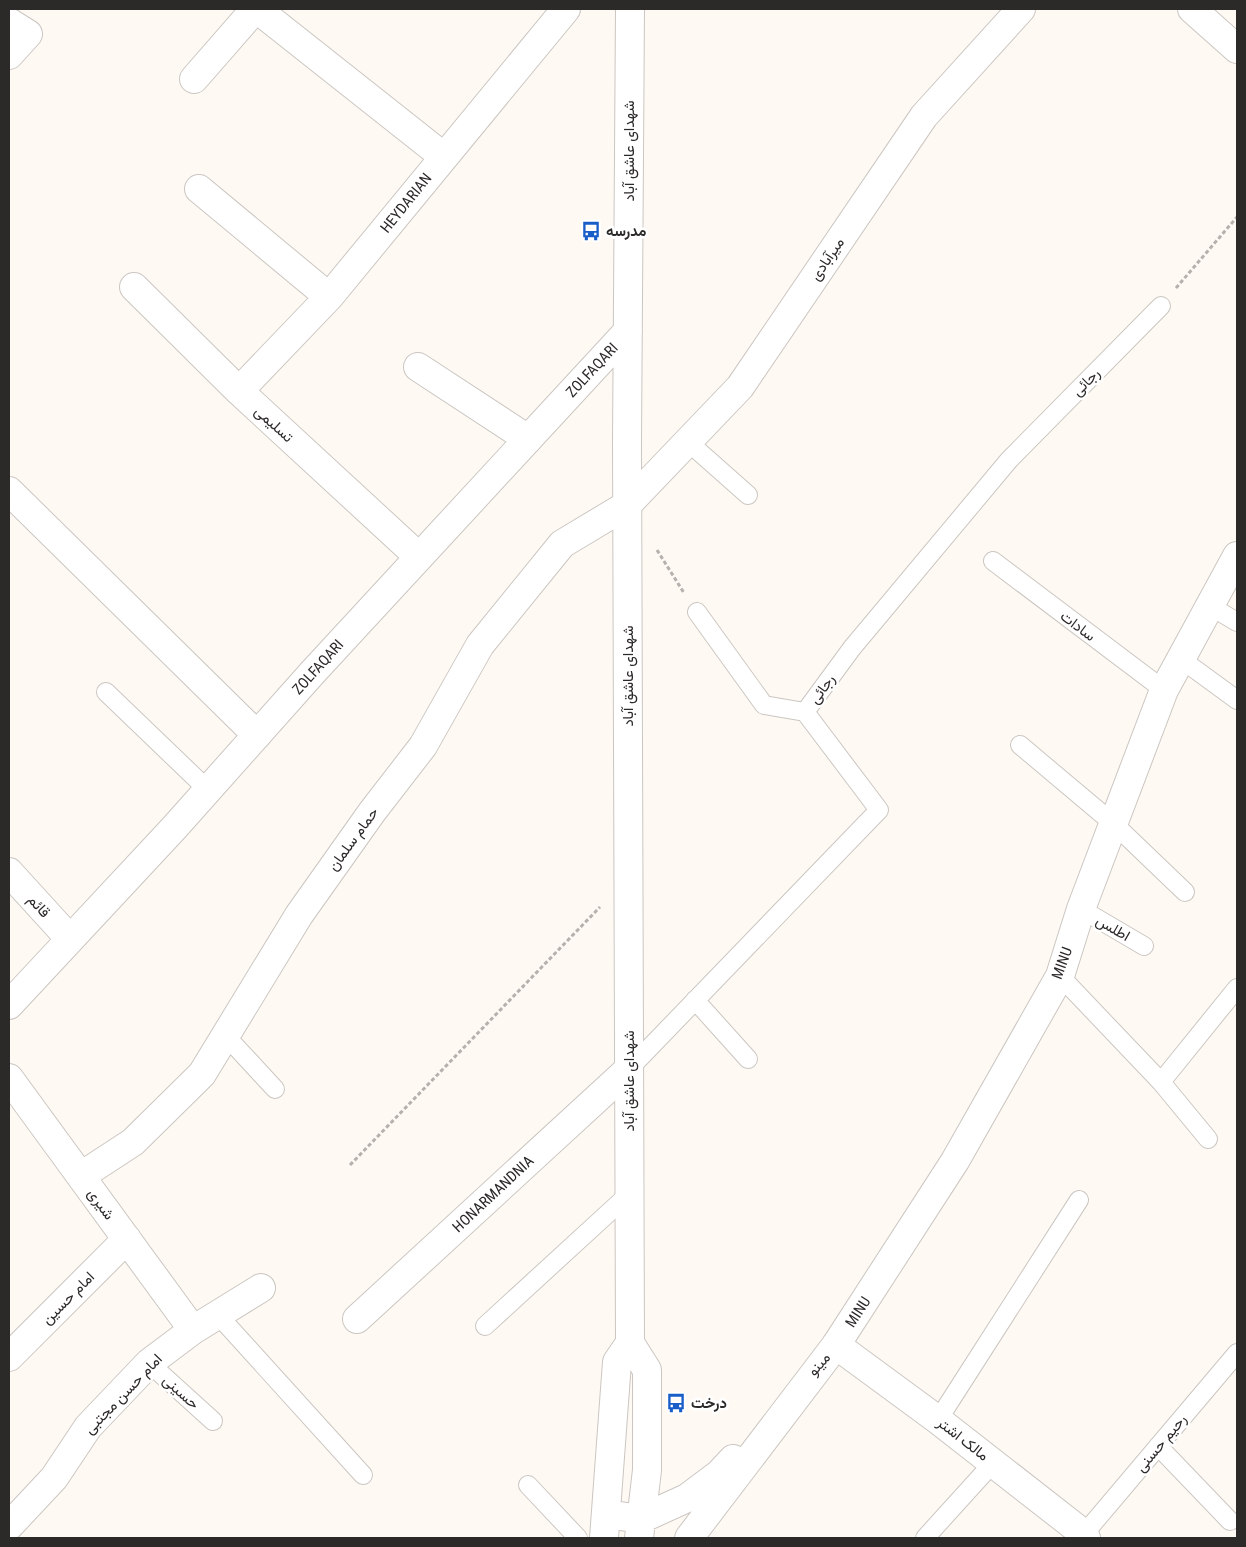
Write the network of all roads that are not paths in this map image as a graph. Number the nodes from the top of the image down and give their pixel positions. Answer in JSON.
{"nodes":[{"id":1,"x":256,"y":9,"type":"edge"},
{"id":2,"x":566,"y":9,"type":"edge"},
{"id":3,"x":630,"y":9,"type":"edge"},
{"id":4,"x":1021,"y":9,"type":"edge"},
{"id":5,"x":1192,"y":9,"type":"edge"},
{"id":6,"x":9,"y":22,"type":"edge"},
{"id":7,"x":1237,"y":50,"type":"edge"},
{"id":8,"x":9,"y":56,"type":"edge"},
{"id":9,"x":194,"y":79,"type":"dead end"},
{"id":10,"x":444,"y":156,"type":"junction"},
{"id":11,"x":199,"y":189,"type":"dead end"},
{"id":12,"x":134,"y":287,"type":"dead end"},
{"id":13,"x":328,"y":297,"type":"junction"},
{"id":14,"x":1161,"y":306,"type":"road end"},
{"id":15,"x":628,"y":331,"type":"junction"},
{"id":16,"x":418,"y":367,"type":"dead end"},
{"id":17,"x":238,"y":391,"type":"junction"},
{"id":18,"x":528,"y":439,"type":"junction"},
{"id":19,"x":688,"y":442,"type":"junction"},
{"id":20,"x":9,"y":491,"type":"edge"},
{"id":21,"x":748,"y":495,"type":"dead end"},
{"id":22,"x":627,"y":505,"type":"junction"},
{"id":23,"x":1237,"y":556,"type":"edge"},
{"id":24,"x":419,"y":557,"type":"junction"},
{"id":25,"x":993,"y":561,"type":"dead end"},
{"id":26,"x":1210,"y":606,"type":"junction"},
{"id":27,"x":697,"y":612,"type":"road end"},
{"id":28,"x":1237,"y":622,"type":"edge"},
{"id":29,"x":1182,"y":659,"type":"junction"},
{"id":30,"x":1164,"y":690,"type":"junction"},
{"id":31,"x":106,"y":692,"type":"dead end"},
{"id":32,"x":1237,"y":700,"type":"edge"},
{"id":33,"x":805,"y":712,"type":"junction"},
{"id":34,"x":257,"y":735,"type":"junction"},
{"id":35,"x":1020,"y":745,"type":"dead end"},
{"id":36,"x":208,"y":790,"type":"junction"},
{"id":37,"x":1114,"y":824,"type":"junction"},
{"id":38,"x":9,"y":872,"type":"edge"},
{"id":39,"x":1185,"y":892,"type":"dead end"},
{"id":40,"x":1081,"y":909,"type":"junction"},
{"id":41,"x":70,"y":939,"type":"junction"},
{"id":42,"x":1144,"y":946,"type":"dead end"},
{"id":43,"x":1060,"y":976,"type":"junction"},
{"id":44,"x":1237,"y":988,"type":"edge"},
{"id":45,"x":695,"y":1000,"type":"junction"},
{"id":46,"x":9,"y":1005,"type":"edge"},
{"id":47,"x":226,"y":1036,"type":"junction"},
{"id":48,"x":748,"y":1058,"type":"dead end"},
{"id":49,"x":629,"y":1069,"type":"junction"},
{"id":50,"x":9,"y":1078,"type":"edge"},
{"id":51,"x":1161,"y":1082,"type":"junction"},
{"id":52,"x":275,"y":1089,"type":"dead end"},
{"id":53,"x":1208,"y":1139,"type":"dead end"},
{"id":54,"x":80,"y":1176,"type":"junction"},
{"id":55,"x":629,"y":1194,"type":"junction"},
{"id":56,"x":1079,"y":1200,"type":"dead end"},
{"id":57,"x":127,"y":1239,"type":"junction"},
{"id":58,"x":260,"y":1288,"type":"dead end"},
{"id":59,"x":218,"y":1315,"type":"junction"},
{"id":60,"x":357,"y":1319,"type":"dead end"},
{"id":61,"x":485,"y":1326,"type":"dead end"},
{"id":62,"x":193,"y":1330,"type":"junction"},
{"id":63,"x":630,"y":1343,"type":"junction"},
{"id":64,"x":836,"y":1345,"type":"junction"},
{"id":65,"x":1237,"y":1353,"type":"edge"},
{"id":66,"x":9,"y":1358,"type":"edge"},
{"id":67,"x":149,"y":1363,"type":"junction"},
{"id":68,"x":938,"y":1420,"type":"junction"},
{"id":69,"x":213,"y":1421,"type":"dead end"},
{"id":70,"x":1158,"y":1446,"type":"junction"},
{"id":71,"x":993,"y":1463,"type":"junction"},
{"id":72,"x":364,"y":1475,"type":"dead end"},
{"id":73,"x":528,"y":1485,"type":"dead end"},
{"id":74,"x":1230,"y":1521,"type":"dead end"},
{"id":75,"x":9,"y":1526,"type":"edge"},
{"id":76,"x":605,"y":1526,"type":"edge"},
{"id":77,"x":640,"y":1529,"type":"edge"},
{"id":78,"x":1085,"y":1536,"type":"edge"},
{"id":79,"x":578,"y":1538,"type":"edge"},
{"id":80,"x":689,"y":1538,"type":"edge"},
{"id":81,"x":925,"y":1538,"type":"edge"}],
"edges":[{"from":1,"to":9,"type":"street"},
{"from":1,"to":10,"type":"street"},
{"from":2,"to":10,"type":"street","name":"HEYDARIAN"},
{"from":3,"to":15,"type":"street","name":"شهدای عاشق آباد"},
{"from":4,"to":19,"type":"street","name":"میرآبادی"},
{"from":5,"to":7,"type":"street"},
{"from":6,"to":8,"type":"street"},
{"from":10,"to":13,"type":"street","name":"HEYDARIAN"},
{"from":11,"to":13,"type":"street"},
{"from":12,"to":17,"type":"street","name":"تسلیمی"},
{"from":13,"to":17,"type":"street","name":"HEYDARIAN"},
{"from":14,"to":33,"type":"lane","name":"رجائی"},
{"from":15,"to":18,"type":"street","name":"ZOLFAQARI"},
{"from":15,"to":22,"type":"street","name":"شهدای عاشق آباد"},
{"from":16,"to":18,"type":"street"},
{"from":17,"to":24,"type":"street","name":"تسلیمی"},
{"from":18,"to":24,"type":"street","name":"ZOLFAQARI"},
{"from":19,"to":21,"type":"lane"},
{"from":19,"to":22,"type":"street","name":"میرآبادی"},
{"from":20,"to":34,"type":"street"},
{"from":22,"to":47,"type":"street","name":"حمام سلمان"},
{"from":22,"to":49,"type":"street","name":"شهدای عاشق آباد"},
{"from":23,"to":26,"type":"street","name":"MINU"},
{"from":24,"to":34,"type":"street","name":"ZOLFAQARI"},
{"from":25,"to":30,"type":"lane","name":"سادات"},
{"from":26,"to":28,"type":"lane"},
{"from":26,"to":29,"type":"street","name":"MINU"},
{"from":27,"to":33,"type":"lane"},
{"from":29,"to":30,"type":"street","name":"MINU"},
{"from":29,"to":32,"type":"lane"},
{"from":30,"to":37,"type":"street","name":"MINU"},
{"from":31,"to":36,"type":"lane"},
{"from":33,"to":45,"type":"lane","name":"رجائی"},
{"from":34,"to":36,"type":"street","name":"ZOLFAQARI"},
{"from":35,"to":37,"type":"lane"},
{"from":36,"to":41,"type":"street","name":"ZOLFAQARI"},
{"from":37,"to":39,"type":"lane"},
{"from":37,"to":40,"type":"street","name":"MINU"},
{"from":38,"to":41,"type":"street","name":"قائم"},
{"from":40,"to":42,"type":"lane","name":"اطلس"},
{"from":40,"to":43,"type":"street","name":"MINU"},
{"from":41,"to":46,"type":"street","name":"ZOLFAQARI"},
{"from":43,"to":51,"type":"lane"},
{"from":43,"to":64,"type":"street","name":"MINU"},
{"from":44,"to":51,"type":"lane"},
{"from":45,"to":48,"type":"lane"},
{"from":45,"to":49,"type":"lane","name":"رجائی"},
{"from":47,"to":52,"type":"lane"},
{"from":47,"to":54,"type":"street","name":"حمام سلمان"},
{"from":49,"to":55,"type":"street","name":"شهدای عاشق آباد"},
{"from":49,"to":60,"type":"street","name":"HONARMANDNIA"},
{"from":50,"to":54,"type":"street","name":"شیری"},
{"from":51,"to":53,"type":"lane"},
{"from":54,"to":57,"type":"street","name":"شیری"},
{"from":55,"to":61,"type":"lane"},
{"from":55,"to":63,"type":"street","name":"شهدای عاشق آباد"},
{"from":56,"to":68,"type":"lane"},
{"from":57,"to":62,"type":"street","name":"شیری"},
{"from":57,"to":66,"type":"street","name":"امام حسین"},
{"from":58,"to":59,"type":"street","name":"امام حسن مجتبی"},
{"from":59,"to":62,"type":"street","name":"امام حسن مجتبی"},
{"from":59,"to":72,"type":"lane"},
{"from":62,"to":67,"type":"street","name":"امام حسن مجتبی"},
{"from":63,"to":76,"type":"street"},
{"from":63,"to":77,"type":"street"},
{"from":64,"to":68,"type":"street","name":"مالک اشتر"},
{"from":64,"to":77,"type":"street","name":"مینو"},
{"from":64,"to":80,"type":"street","name":"مینو"},
{"from":65,"to":70,"type":"lane","name":"رحیم حسنی"},
{"from":67,"to":69,"type":"lane","name":"حسینی"},
{"from":67,"to":75,"type":"street","name":"امام حسن مجتبی"},
{"from":68,"to":71,"type":"street","name":"مالک اشتر"},
{"from":70,"to":74,"type":"lane"},
{"from":70,"to":78,"type":"lane","name":"رحیم حسنی"},
{"from":71,"to":78,"type":"street","name":"مالک اشتر"},
{"from":71,"to":81,"type":"lane"},
{"from":73,"to":79,"type":"lane"},
{"from":76,"to":77,"type":"street"}]}
